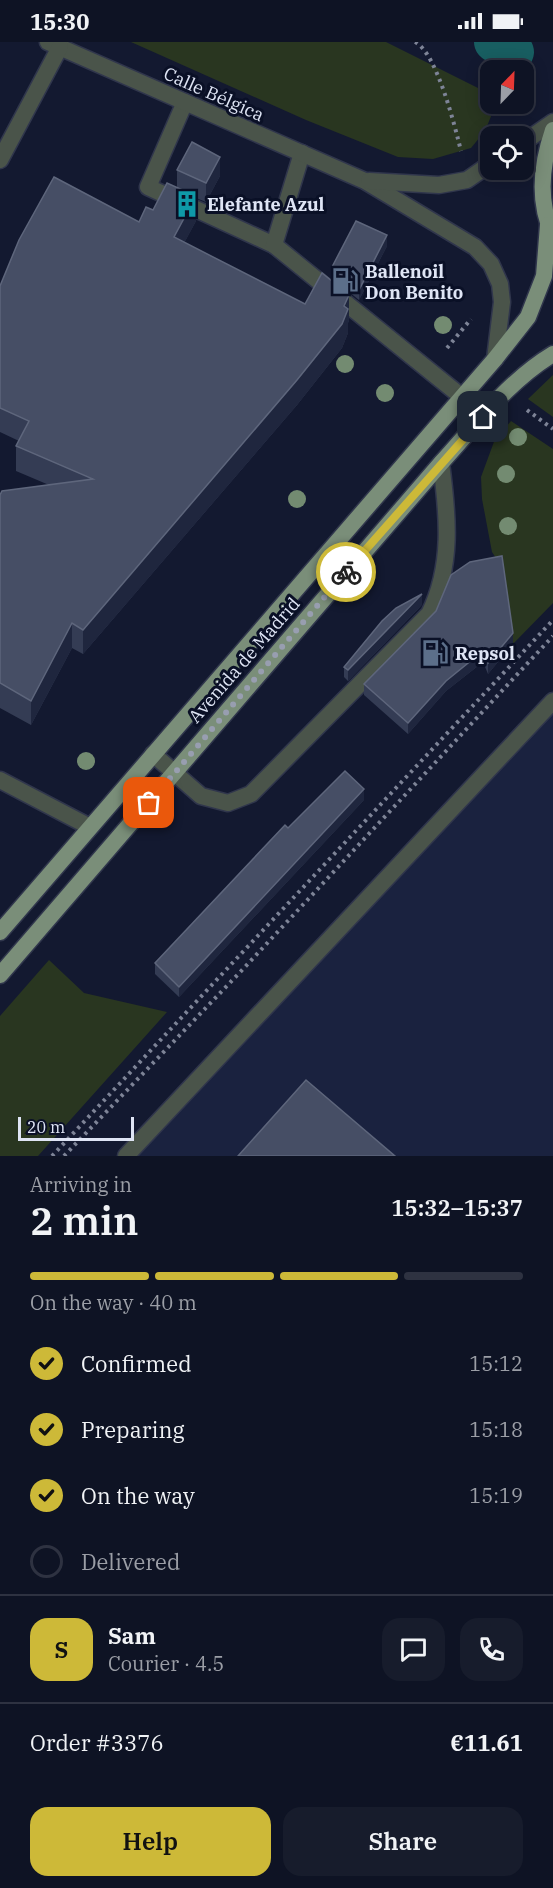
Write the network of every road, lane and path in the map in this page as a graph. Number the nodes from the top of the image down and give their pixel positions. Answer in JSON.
{"nodes":[{"id":1,"x":54,"y":45,"type":"edge"},
{"id":2,"x":185,"y":102,"type":"junction"},
{"id":3,"x":553,"y":122,"type":"edge"},
{"id":4,"x":553,"y":130,"type":"edge"},
{"id":5,"x":534,"y":135,"type":"edge"},
{"id":6,"x":302,"y":153,"type":"junction"},
{"id":7,"x":0,"y":160,"type":"edge"},
{"id":8,"x":480,"y":171,"type":"edge"},
{"id":9,"x":365,"y":181,"type":"junction"},
{"id":10,"x":550,"y":231,"type":"edge"},
{"id":11,"x":274,"y":245,"type":"junction"},
{"id":12,"x":553,"y":354,"type":"edge"},
{"id":13,"x":495,"y":359,"type":"junction"},
{"id":14,"x":462,"y":397,"type":"junction"},
{"id":15,"x":441,"y":463,"type":"junction"},
{"id":16,"x":553,"y":620,"type":"edge"},
{"id":17,"x":553,"y":636,"type":"edge"},
{"id":18,"x":553,"y":701,"type":"edge"},
{"id":19,"x":153,"y":754,"type":"junction"},
{"id":20,"x":173,"y":775,"type":"junction"},
{"id":21,"x":0,"y":780,"type":"edge"},
{"id":22,"x":90,"y":827,"type":"junction"},
{"id":23,"x":0,"y":932,"type":"edge"},
{"id":24,"x":0,"y":975,"type":"edge"},
{"id":25,"x":52,"y":1156,"type":"edge"},
{"id":26,"x":64,"y":1156,"type":"edge"},
{"id":27,"x":126,"y":1156,"type":"edge"}],
"edges":[{"from":1,"to":2,"type":"street","name":"Calle Bélgica"},
{"from":1,"to":7,"type":"street"},
{"from":2,"to":6,"type":"street","name":"Calle Bélgica"},
{"from":2,"to":11,"type":"street"},
{"from":3,"to":5,"type":"street"},
{"from":4,"to":10,"type":"main road","name":"Avenida de Madrid"},
{"from":6,"to":9,"type":"street","name":"Calle Bélgica"},
{"from":6,"to":11,"type":"street"},
{"from":8,"to":9,"type":"street"},
{"from":9,"to":13,"type":"street"},
{"from":10,"to":13,"type":"main road","name":"Avenida de Madrid"},
{"from":11,"to":14,"type":"street"},
{"from":12,"to":15,"type":"main road","name":"Avenida de Madrid"},
{"from":13,"to":14,"type":"main road","name":"Avenida de Madrid"},
{"from":14,"to":19,"type":"main road","name":"Avenida de Madrid"},
{"from":15,"to":20,"type":"main road","name":"Avenida de Madrid"},
{"from":15,"to":20,"type":"street"},
{"from":16,"to":25,"type":"path"},
{"from":17,"to":26,"type":"path"},
{"from":18,"to":27,"type":"street"},
{"from":19,"to":20,"type":"street"},
{"from":19,"to":22,"type":"main road","name":"Avenida de Madrid"},
{"from":20,"to":24,"type":"main road","name":"Avenida de Madrid"},
{"from":21,"to":22,"type":"street"},
{"from":22,"to":23,"type":"main road","name":"Avenida de Madrid"}]}
